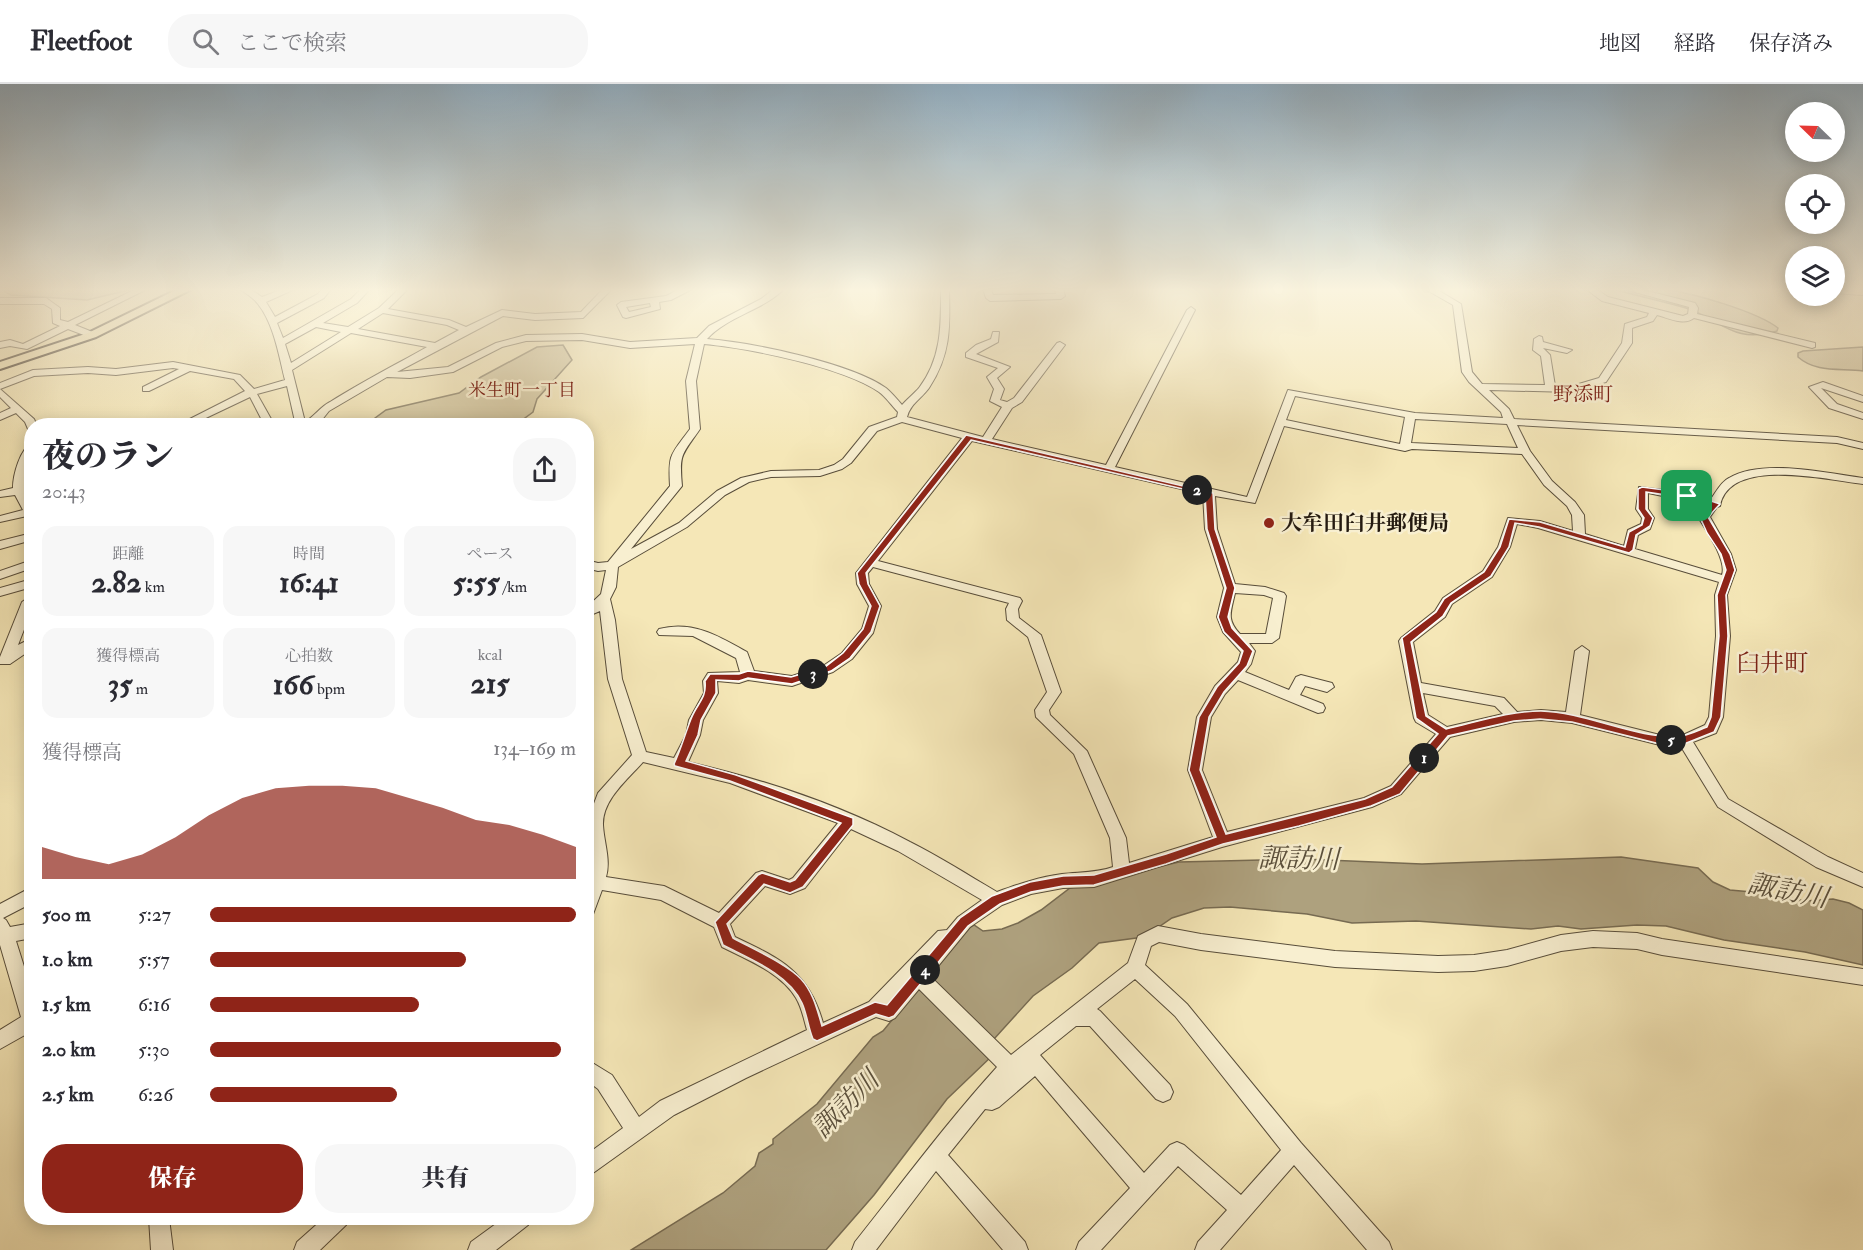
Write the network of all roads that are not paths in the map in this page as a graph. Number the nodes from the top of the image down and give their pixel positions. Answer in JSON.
{"nodes":[{"id":1,"x":11,"y":343,"type":"edge"},
{"id":2,"x":32,"y":343,"type":"edge"},
{"id":3,"x":67,"y":343,"type":"edge"},
{"id":4,"x":329,"y":343,"type":"edge"},
{"id":5,"x":421,"y":343,"type":"edge"},
{"id":6,"x":440,"y":343,"type":"edge"},
{"id":7,"x":505,"y":343,"type":"edge"},
{"id":8,"x":622,"y":343,"type":"edge"},
{"id":9,"x":658,"y":343,"type":"edge"},
{"id":10,"x":699,"y":343,"type":"edge"},
{"id":11,"x":726,"y":343,"type":"edge"},
{"id":12,"x":944,"y":343,"type":"edge"},
{"id":13,"x":987,"y":343,"type":"edge"},
{"id":14,"x":1174,"y":343,"type":"edge"},
{"id":15,"x":1463,"y":343,"type":"edge"},
{"id":16,"x":1538,"y":343,"type":"edge"},
{"id":17,"x":1543,"y":343,"type":"edge"},
{"id":18,"x":1627,"y":343,"type":"edge"},
{"id":19,"x":1806,"y":343,"type":"edge"},
{"id":20,"x":279,"y":344,"type":"edge"},
{"id":21,"x":1060,"y":345,"type":"dead end"},
{"id":22,"x":1812,"y":345,"type":"dead end"},
{"id":23,"x":435,"y":346,"type":"junction"},
{"id":24,"x":1567,"y":350,"type":"dead end"},
{"id":25,"x":0,"y":366,"type":"edge"},
{"id":26,"x":190,"y":367,"type":"junction"},
{"id":27,"x":288,"y":369,"type":"junction"},
{"id":28,"x":385,"y":374,"type":"junction"},
{"id":29,"x":290,"y":382,"type":"junction"},
{"id":30,"x":0,"y":386,"type":"edge"},
{"id":31,"x":1479,"y":387,"type":"junction"},
{"id":32,"x":146,"y":389,"type":"dead end"},
{"id":33,"x":1551,"y":389,"type":"junction"},
{"id":34,"x":0,"y":392,"type":"edge"},
{"id":35,"x":250,"y":393,"type":"junction"},
{"id":36,"x":1863,"y":399,"type":"edge"},
{"id":37,"x":1008,"y":406,"type":"junction"},
{"id":38,"x":18,"y":409,"type":"junction"},
{"id":39,"x":902,"y":415,"type":"junction"},
{"id":40,"x":1411,"y":416,"type":"junction"},
{"id":41,"x":1863,"y":416,"type":"edge"},
{"id":42,"x":0,"y":417,"type":"edge"},
{"id":43,"x":28,"y":418,"type":"edge"},
{"id":44,"x":198,"y":418,"type":"edge"},
{"id":45,"x":267,"y":418,"type":"edge"},
{"id":46,"x":301,"y":418,"type":"edge"},
{"id":47,"x":317,"y":418,"type":"edge"},
{"id":48,"x":1280,"y":422,"type":"junction"},
{"id":49,"x":1512,"y":423,"type":"junction"},
{"id":50,"x":969,"y":437,"type":"junction"},
{"id":51,"x":986,"y":441,"type":"junction"},
{"id":52,"x":1863,"y":446,"type":"edge"},
{"id":53,"x":1405,"y":448,"type":"junction"},
{"id":54,"x":1525,"y":451,"type":"junction"},
{"id":55,"x":24,"y":464,"type":"edge"},
{"id":56,"x":1109,"y":469,"type":"junction"},
{"id":57,"x":1863,"y":481,"type":"edge"},
{"id":58,"x":24,"y":486,"type":"edge"},
{"id":59,"x":24,"y":488,"type":"edge"},
{"id":60,"x":24,"y":492,"type":"edge"},
{"id":61,"x":1209,"y":493,"type":"junction"},
{"id":62,"x":0,"y":494,"type":"edge"},
{"id":63,"x":1716,"y":504,"type":"junction"},
{"id":64,"x":24,"y":506,"type":"edge"},
{"id":65,"x":24,"y":515,"type":"edge"},
{"id":66,"x":0,"y":519,"type":"edge"},
{"id":67,"x":1579,"y":537,"type":"junction"},
{"id":68,"x":24,"y":538,"type":"edge"},
{"id":69,"x":0,"y":545,"type":"edge"},
{"id":70,"x":1629,"y":550,"type":"junction"},
{"id":71,"x":869,"y":562,"type":"junction"},
{"id":72,"x":594,"y":566,"type":"edge"},
{"id":73,"x":24,"y":567,"type":"edge"},
{"id":74,"x":613,"y":571,"type":"junction"},
{"id":75,"x":0,"y":575,"type":"edge"},
{"id":76,"x":1726,"y":580,"type":"junction"},
{"id":77,"x":24,"y":585,"type":"edge"},
{"id":78,"x":1230,"y":588,"type":"junction"},
{"id":79,"x":0,"y":592,"type":"edge"},
{"id":80,"x":604,"y":599,"type":"junction"},
{"id":81,"x":594,"y":610,"type":"edge"},
{"id":82,"x":24,"y":612,"type":"edge"},
{"id":83,"x":664,"y":632,"type":"dead end"},
{"id":84,"x":1237,"y":639,"type":"junction"},
{"id":85,"x":24,"y":648,"type":"edge"},
{"id":86,"x":1582,"y":651,"type":"dead end"},
{"id":87,"x":3,"y":663,"type":"edge"},
{"id":88,"x":1235,"y":673,"type":"junction"},
{"id":89,"x":748,"y":675,"type":"junction"},
{"id":90,"x":1327,"y":687,"type":"dead end"},
{"id":91,"x":1415,"y":687,"type":"junction"},
{"id":92,"x":1292,"y":697,"type":"junction"},
{"id":93,"x":1318,"y":708,"type":"dead end"},
{"id":94,"x":1514,"y":717,"type":"junction"},
{"id":95,"x":1572,"y":718,"type":"junction"},
{"id":96,"x":1445,"y":733,"type":"junction"},
{"id":97,"x":1684,"y":740,"type":"junction"},
{"id":98,"x":640,"y":756,"type":"junction"},
{"id":99,"x":679,"y":764,"type":"junction"},
{"id":100,"x":849,"y":821,"type":"junction"},
{"id":101,"x":1222,"y":840,"type":"junction"},
{"id":102,"x":1122,"y":871,"type":"junction"},
{"id":103,"x":1863,"y":880,"type":"edge"},
{"id":104,"x":595,"y":882,"type":"junction"},
{"id":105,"x":594,"y":885,"type":"edge"},
{"id":106,"x":24,"y":898,"type":"edge"},
{"id":107,"x":996,"y":900,"type":"junction"},
{"id":108,"x":0,"y":912,"type":"edge"},
{"id":109,"x":721,"y":922,"type":"junction"},
{"id":110,"x":964,"y":922,"type":"junction"},
{"id":111,"x":3,"y":930,"type":"edge"},
{"id":112,"x":24,"y":930,"type":"edge"},
{"id":113,"x":1136,"y":968,"type":"junction"},
{"id":114,"x":1863,"y":977,"type":"edge"},
{"id":115,"x":921,"y":978,"type":"junction"},
{"id":116,"x":24,"y":998,"type":"edge"},
{"id":117,"x":875,"y":1008,"type":"junction"},
{"id":118,"x":1071,"y":1017,"type":"junction"},
{"id":119,"x":24,"y":1025,"type":"edge"},
{"id":120,"x":817,"y":1034,"type":"junction"},
{"id":121,"x":0,"y":1040,"type":"edge"},
{"id":122,"x":1008,"y":1064,"type":"junction"},
{"id":123,"x":594,"y":1074,"type":"edge"},
{"id":124,"x":1163,"y":1092,"type":"dead end"},
{"id":125,"x":981,"y":1099,"type":"junction"},
{"id":126,"x":636,"y":1130,"type":"junction"},
{"id":127,"x":1294,"y":1150,"type":"junction"},
{"id":128,"x":935,"y":1155,"type":"junction"},
{"id":129,"x":594,"y":1162,"type":"edge"},
{"id":130,"x":1144,"y":1188,"type":"junction"},
{"id":131,"x":1241,"y":1209,"type":"junction"},
{"id":132,"x":160,"y":1225,"type":"edge"},
{"id":133,"x":332,"y":1225,"type":"edge"},
{"id":134,"x":512,"y":1225,"type":"edge"},
{"id":135,"x":162,"y":1250,"type":"edge"},
{"id":136,"x":305,"y":1250,"type":"edge"},
{"id":137,"x":479,"y":1250,"type":"edge"},
{"id":138,"x":863,"y":1250,"type":"edge"},
{"id":139,"x":1017,"y":1250,"type":"edge"},
{"id":140,"x":1087,"y":1250,"type":"edge"},
{"id":141,"x":1206,"y":1250,"type":"edge"},
{"id":142,"x":1381,"y":1250,"type":"edge"}],
"edges":[{"from":1,"to":2,"type":"street"},
{"from":3,"to":25,"type":"main road"},
{"from":4,"to":27,"type":"street"},
{"from":5,"to":23,"type":"street"},
{"from":6,"to":23,"type":"street"},
{"from":7,"to":28,"type":"street"},
{"from":8,"to":9,"type":"street"},
{"from":10,"to":74,"type":"street"},
{"from":11,"to":39,"type":"street"},
{"from":12,"to":39,"type":"street"},
{"from":13,"to":37,"type":"street"},
{"from":14,"to":56,"type":"street"},
{"from":15,"to":31,"type":"street"},
{"from":16,"to":33,"type":"street"},
{"from":17,"to":24,"type":"street"},
{"from":18,"to":33,"type":"street"},
{"from":19,"to":22,"type":"street"},
{"from":20,"to":27,"type":"street"},
{"from":21,"to":37,"type":"street"},
{"from":23,"to":28,"type":"street"},
{"from":26,"to":30,"type":"street"},
{"from":26,"to":32,"type":"street"},
{"from":26,"to":35,"type":"street"},
{"from":27,"to":29,"type":"street"},
{"from":28,"to":47,"type":"street"},
{"from":29,"to":35,"type":"street"},
{"from":29,"to":46,"type":"street"},
{"from":31,"to":33,"type":"street"},
{"from":31,"to":49,"type":"street"},
{"from":34,"to":38,"type":"street"},
{"from":35,"to":44,"type":"street"},
{"from":35,"to":45,"type":"street"},
{"from":36,"to":41,"type":"street"},
{"from":37,"to":51,"type":"street"},
{"from":38,"to":42,"type":"street"},
{"from":38,"to":43,"type":"street"},
{"from":39,"to":50,"type":"street"},
{"from":39,"to":74,"type":"street"},
{"from":40,"to":48,"type":"street"},
{"from":40,"to":49,"type":"street"},
{"from":40,"to":53,"type":"street"},
{"from":48,"to":53,"type":"street"},
{"from":48,"to":61,"type":"street"},
{"from":49,"to":52,"type":"street"},
{"from":49,"to":54,"type":"street"},
{"from":50,"to":51,"type":"street"},
{"from":50,"to":71,"type":"street"},
{"from":51,"to":56,"type":"street"},
{"from":53,"to":54,"type":"street"},
{"from":54,"to":67,"type":"street"},
{"from":55,"to":58,"type":"street"},
{"from":56,"to":61,"type":"street"},
{"from":57,"to":63,"type":"street"},
{"from":59,"to":62,"type":"street"},
{"from":60,"to":64,"type":"street"},
{"from":61,"to":78,"type":"street"},
{"from":63,"to":70,"type":"street"},
{"from":63,"to":76,"type":"street"},
{"from":65,"to":66,"type":"street"},
{"from":67,"to":70,"type":"street"},
{"from":67,"to":91,"type":"street"},
{"from":68,"to":69,"type":"street"},
{"from":70,"to":76,"type":"street"},
{"from":71,"to":89,"type":"street"},
{"from":71,"to":102,"type":"street"},
{"from":72,"to":74,"type":"street"},
{"from":73,"to":75,"type":"street"},
{"from":74,"to":80,"type":"street"},
{"from":76,"to":97,"type":"street"},
{"from":77,"to":79,"type":"street"},
{"from":78,"to":84,"type":"street"},
{"from":78,"to":84,"type":"street"},
{"from":80,"to":81,"type":"street"},
{"from":80,"to":98,"type":"street"},
{"from":82,"to":87,"type":"street"},
{"from":83,"to":89,"type":"street"},
{"from":84,"to":88,"type":"street"},
{"from":85,"to":87,"type":"street"},
{"from":86,"to":95,"type":"street"},
{"from":88,"to":92,"type":"street"},
{"from":88,"to":101,"type":"street"},
{"from":89,"to":99,"type":"street"},
{"from":90,"to":92,"type":"street"},
{"from":91,"to":94,"type":"street"},
{"from":91,"to":96,"type":"street"},
{"from":92,"to":93,"type":"street"},
{"from":94,"to":95,"type":"street"},
{"from":94,"to":96,"type":"street"},
{"from":95,"to":97,"type":"street"},
{"from":96,"to":101,"type":"street"},
{"from":97,"to":103,"type":"street"},
{"from":98,"to":99,"type":"street"},
{"from":98,"to":104,"type":"street"},
{"from":99,"to":100,"type":"street"},
{"from":100,"to":107,"type":"street"},
{"from":100,"to":109,"type":"street"},
{"from":101,"to":102,"type":"street"},
{"from":102,"to":107,"type":"street"},
{"from":104,"to":105,"type":"street"},
{"from":104,"to":109,"type":"street"},
{"from":106,"to":108,"type":"street"},
{"from":107,"to":110,"type":"street"},
{"from":109,"to":120,"type":"street"},
{"from":110,"to":115,"type":"street"},
{"from":110,"to":117,"type":"street"},
{"from":111,"to":112,"type":"street"},
{"from":111,"to":116,"type":"street"},
{"from":113,"to":114,"type":"street"},
{"from":113,"to":118,"type":"street"},
{"from":113,"to":127,"type":"street"},
{"from":115,"to":117,"type":"street"},
{"from":115,"to":122,"type":"street"},
{"from":117,"to":120,"type":"street"},
{"from":118,"to":122,"type":"street"},
{"from":118,"to":124,"type":"street"},
{"from":119,"to":121,"type":"street"},
{"from":120,"to":126,"type":"street"},
{"from":122,"to":125,"type":"street"},
{"from":123,"to":126,"type":"street"},
{"from":125,"to":128,"type":"street"},
{"from":125,"to":130,"type":"street"},
{"from":126,"to":129,"type":"street"},
{"from":127,"to":131,"type":"street"},
{"from":127,"to":142,"type":"street"},
{"from":128,"to":138,"type":"street"},
{"from":128,"to":139,"type":"street"},
{"from":130,"to":131,"type":"street"},
{"from":130,"to":140,"type":"street"},
{"from":131,"to":141,"type":"street"},
{"from":132,"to":135,"type":"street"},
{"from":133,"to":136,"type":"street"},
{"from":134,"to":137,"type":"street"}]}
